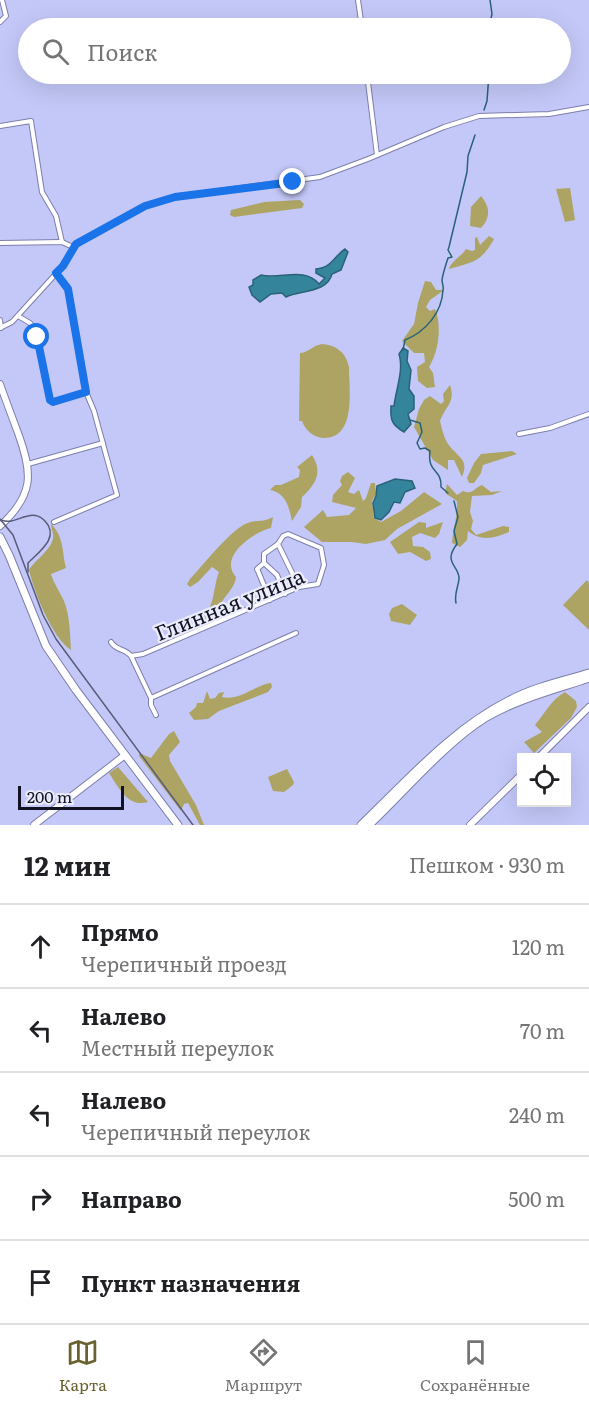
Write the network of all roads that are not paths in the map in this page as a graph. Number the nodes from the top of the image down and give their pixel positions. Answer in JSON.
{"nodes":[{"id":1,"x":2,"y":0,"type":"edge"},
{"id":2,"x":358,"y":0,"type":"edge"},
{"id":3,"x":361,"y":18,"type":"edge"},
{"id":4,"x":0,"y":22,"type":"edge"},
{"id":5,"x":369,"y":84,"type":"edge"},
{"id":6,"x":589,"y":107,"type":"edge"},
{"id":7,"x":0,"y":126,"type":"edge"},
{"id":8,"x":377,"y":155,"type":"junction"},
{"id":9,"x":62,"y":242,"type":"junction"},
{"id":10,"x":0,"y":243,"type":"edge"},
{"id":11,"x":73,"y":247,"type":"junction"},
{"id":12,"x":56,"y":273,"type":"junction"},
{"id":13,"x":18,"y":316,"type":"junction"},
{"id":14,"x":0,"y":320,"type":"edge"},
{"id":15,"x":1,"y":328,"type":"edge"},
{"id":16,"x":0,"y":384,"type":"edge"},
{"id":17,"x":86,"y":392,"type":"junction"},
{"id":18,"x":589,"y":414,"type":"edge"},
{"id":19,"x":519,"y":434,"type":"dead end"},
{"id":20,"x":103,"y":443,"type":"junction"},
{"id":21,"x":28,"y":464,"type":"junction"},
{"id":22,"x":54,"y":522,"type":"dead end"},
{"id":23,"x":0,"y":526,"type":"edge"},
{"id":24,"x":0,"y":537,"type":"edge"},
{"id":25,"x":278,"y":544,"type":"junction"},
{"id":26,"x":263,"y":565,"type":"junction"},
{"id":27,"x":299,"y":587,"type":"junction"},
{"id":28,"x":285,"y":594,"type":"junction"},
{"id":29,"x":270,"y":600,"type":"junction"},
{"id":30,"x":296,"y":633,"type":"dead end"},
{"id":31,"x":111,"y":642,"type":"dead end"},
{"id":32,"x":131,"y":656,"type":"junction"},
{"id":33,"x":589,"y":673,"type":"edge"},
{"id":34,"x":589,"y":678,"type":"edge"},
{"id":35,"x":151,"y":698,"type":"junction"},
{"id":36,"x":589,"y":707,"type":"edge"},
{"id":37,"x":156,"y":715,"type":"dead end"},
{"id":38,"x":543,"y":753,"type":"edge"},
{"id":39,"x":125,"y":755,"type":"junction"},
{"id":40,"x":517,"y":779,"type":"edge"},
{"id":41,"x":34,"y":825,"type":"edge"},
{"id":42,"x":178,"y":825,"type":"edge"},
{"id":43,"x":361,"y":825,"type":"edge"},
{"id":44,"x":369,"y":825,"type":"edge"},
{"id":45,"x":470,"y":825,"type":"edge"}],
"edges":[{"from":1,"to":4,"type":"street"},
{"from":2,"to":3,"type":"street"},
{"from":5,"to":8,"type":"street"},
{"from":6,"to":8,"type":"street"},
{"from":7,"to":9,"type":"street"},
{"from":8,"to":11,"type":"street"},
{"from":9,"to":10,"type":"street"},
{"from":9,"to":11,"type":"street"},
{"from":11,"to":12,"type":"street"},
{"from":12,"to":13,"type":"street"},
{"from":12,"to":17,"type":"street"},
{"from":13,"to":15,"type":"street"},
{"from":13,"to":17,"type":"street"},
{"from":14,"to":15,"type":"street"},
{"from":16,"to":21,"type":"street"},
{"from":17,"to":20,"type":"street"},
{"from":18,"to":19,"type":"street"},
{"from":20,"to":21,"type":"street"},
{"from":20,"to":22,"type":"street"},
{"from":21,"to":23,"type":"street"},
{"from":24,"to":39,"type":"main road"},
{"from":25,"to":26,"type":"street","name":"Глинная улица"},
{"from":25,"to":27,"type":"street"},
{"from":25,"to":27,"type":"street","name":"Глинная улица"},
{"from":26,"to":28,"type":"street"},
{"from":26,"to":29,"type":"street"},
{"from":27,"to":28,"type":"street","name":"Глинная улица"},
{"from":28,"to":29,"type":"street","name":"Глинная улица"},
{"from":29,"to":32,"type":"street","name":"Глинная улица"},
{"from":30,"to":35,"type":"street"},
{"from":31,"to":32,"type":"street","name":"Глинная улица"},
{"from":32,"to":35,"type":"street"},
{"from":33,"to":43,"type":"main road"},
{"from":34,"to":44,"type":"main road"},
{"from":35,"to":37,"type":"street"},
{"from":36,"to":38,"type":"street"},
{"from":39,"to":41,"type":"street"},
{"from":39,"to":42,"type":"main road"},
{"from":40,"to":45,"type":"street"}]}
